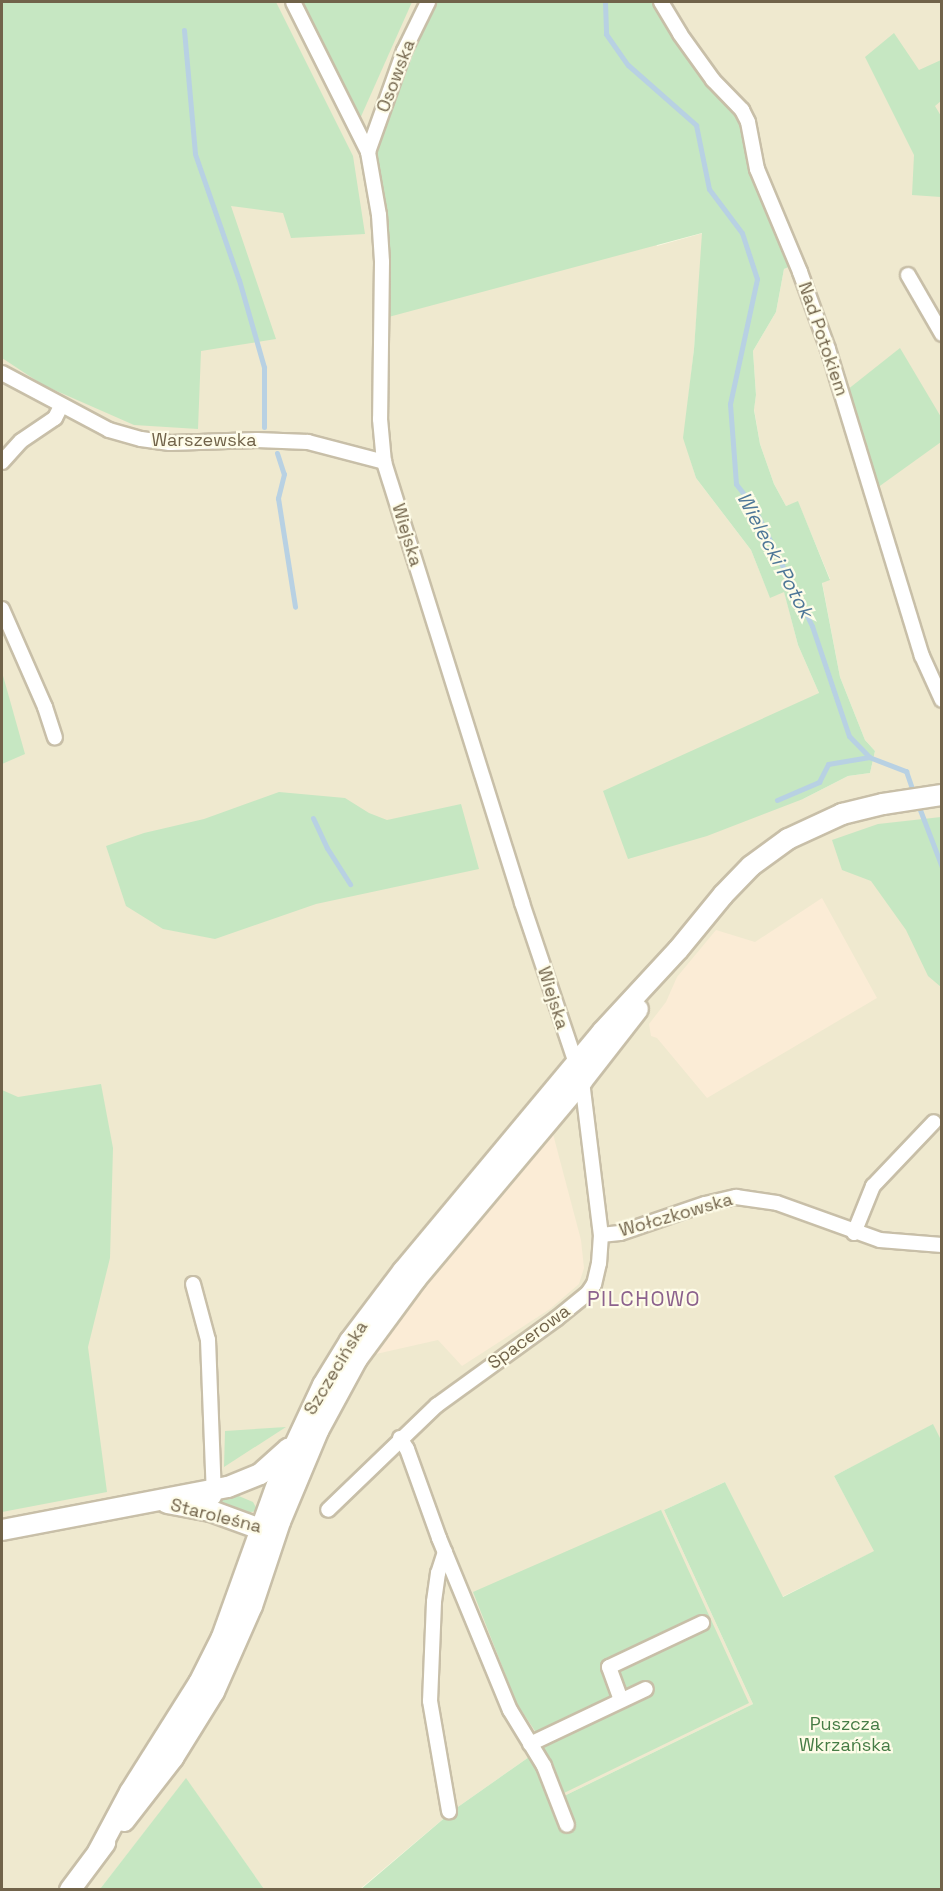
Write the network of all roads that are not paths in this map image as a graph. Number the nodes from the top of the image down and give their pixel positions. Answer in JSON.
{"nodes":[{"id":1,"x":293,"y":2,"type":"edge"},
{"id":2,"x":428,"y":2,"type":"edge"},
{"id":3,"x":661,"y":2,"type":"edge"},
{"id":4,"x":368,"y":152,"type":"junction"},
{"id":5,"x":908,"y":276,"type":"dead end"},
{"id":6,"x":942,"y":333,"type":"edge"},
{"id":7,"x":2,"y":373,"type":"edge"},
{"id":8,"x":62,"y":406,"type":"junction"},
{"id":9,"x":2,"y":462,"type":"edge"},
{"id":10,"x":384,"y":462,"type":"junction"},
{"id":11,"x":2,"y":609,"type":"edge"},
{"id":12,"x":942,"y":700,"type":"edge"},
{"id":13,"x":55,"y":737,"type":"dead end"},
{"id":14,"x":942,"y":795,"type":"edge"},
{"id":15,"x":579,"y":1073,"type":"junction"},
{"id":16,"x":934,"y":1122,"type":"dead end"},
{"id":17,"x":854,"y":1233,"type":"junction"},
{"id":18,"x":601,"y":1235,"type":"junction"},
{"id":19,"x":942,"y":1245,"type":"edge"},
{"id":20,"x":193,"y":1284,"type":"dead end"},
{"id":21,"x":304,"y":1423,"type":"junction"},
{"id":22,"x":400,"y":1438,"type":"junction"},
{"id":23,"x":222,"y":1488,"type":"junction"},
{"id":24,"x":156,"y":1501,"type":"junction"},
{"id":25,"x":270,"y":1504,"type":"junction"},
{"id":26,"x":328,"y":1510,"type":"dead end"},
{"id":27,"x":211,"y":1511,"type":"junction"},
{"id":28,"x":280,"y":1522,"type":"junction"},
{"id":29,"x":260,"y":1529,"type":"junction"},
{"id":30,"x":2,"y":1530,"type":"edge"},
{"id":31,"x":445,"y":1552,"type":"junction"},
{"id":32,"x":702,"y":1623,"type":"dead end"},
{"id":33,"x":646,"y":1689,"type":"dead end"},
{"id":34,"x":621,"y":1700,"type":"junction"},
{"id":35,"x":530,"y":1744,"type":"junction"},
{"id":36,"x":449,"y":1811,"type":"dead end"},
{"id":37,"x":567,"y":1825,"type":"dead end"},
{"id":38,"x":98,"y":1852,"type":"junction"},
{"id":39,"x":70,"y":1890,"type":"edge"}],
"edges":[{"from":1,"to":4,"type":"street","name":"Wiejska"},
{"from":2,"to":4,"type":"street","name":"Osowska"},
{"from":3,"to":12,"type":"street","name":"Nad Potokiem"},
{"from":4,"to":10,"type":"street","name":"Wiejska"},
{"from":5,"to":6,"type":"street"},
{"from":7,"to":8,"type":"street","name":"Warszewska"},
{"from":8,"to":9,"type":"street"},
{"from":8,"to":10,"type":"street","name":"Warszewska"},
{"from":10,"to":15,"type":"street","name":"Wiejska"},
{"from":11,"to":13,"type":"street"},
{"from":14,"to":15,"type":"main road","name":"Szczecińska"},
{"from":15,"to":18,"type":"street","name":"Spacerowa"},
{"from":15,"to":21,"type":"main road","name":"Szczecińska"},
{"from":15,"to":28,"type":"main road","name":"Szczecińska"},
{"from":16,"to":17,"type":"street"},
{"from":17,"to":18,"type":"street","name":"Wołczkowska"},
{"from":17,"to":19,"type":"street","name":"Wołczkowska"},
{"from":18,"to":22,"type":"street","name":"Spacerowa"},
{"from":20,"to":23,"type":"street"},
{"from":21,"to":23,"type":"main road","name":"Staroleśna"},
{"from":21,"to":25,"type":"main road","name":"Szczecińska"},
{"from":22,"to":26,"type":"street","name":"Spacerowa"},
{"from":22,"to":31,"type":"street"},
{"from":23,"to":24,"type":"main road","name":"Staroleśna"},
{"from":23,"to":25,"type":"main road","name":"Staroleśna"},
{"from":23,"to":27,"type":"street"},
{"from":24,"to":27,"type":"main road","name":"Staroleśna"},
{"from":24,"to":30,"type":"main road","name":"Staroleśna"},
{"from":25,"to":28,"type":"main road","name":"Staroleśna"},
{"from":25,"to":29,"type":"main road","name":"Szczecińska"},
{"from":27,"to":29,"type":"main road","name":"Staroleśna"},
{"from":28,"to":29,"type":"main road","name":"Staroleśna"},
{"from":28,"to":38,"type":"main road","name":"Szczecińska"},
{"from":29,"to":38,"type":"main road","name":"Szczecińska"},
{"from":31,"to":35,"type":"street"},
{"from":31,"to":36,"type":"street"},
{"from":32,"to":34,"type":"street"},
{"from":33,"to":34,"type":"street"},
{"from":34,"to":35,"type":"street"},
{"from":35,"to":37,"type":"street"},
{"from":38,"to":39,"type":"main road","name":"Szczecińska"}]}
